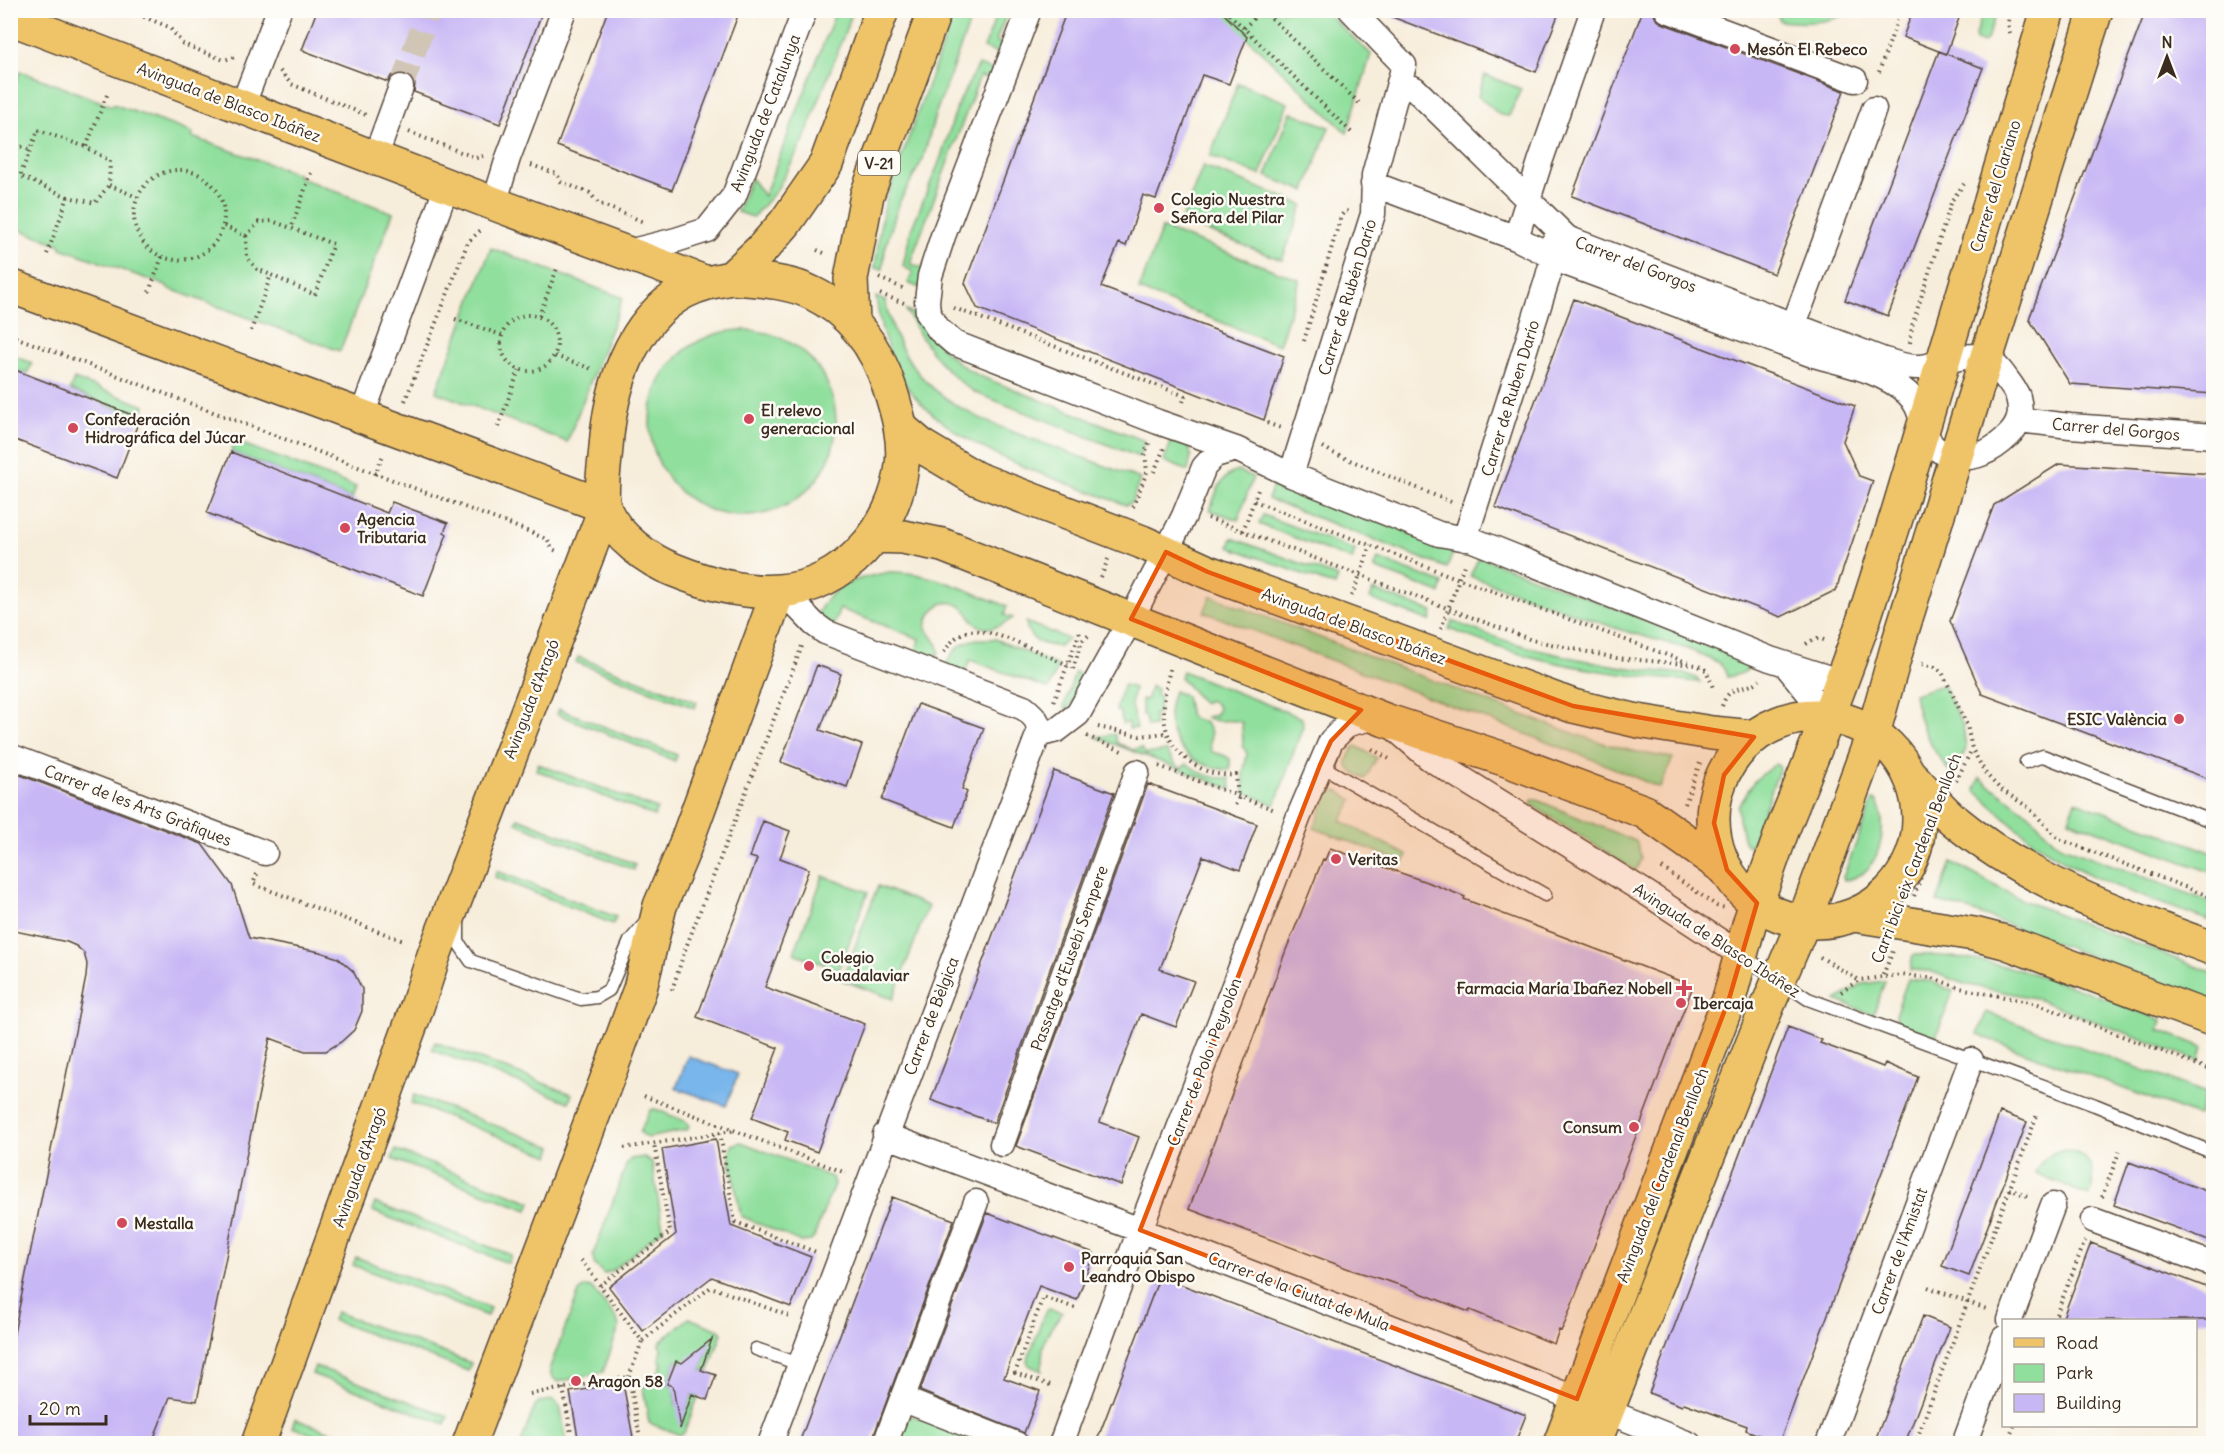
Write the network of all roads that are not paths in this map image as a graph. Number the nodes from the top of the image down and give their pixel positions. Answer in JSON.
{"nodes":[{"id":1,"x":279,"y":10,"type":"edge"},
{"id":2,"x":564,"y":10,"type":"edge"},
{"id":3,"x":805,"y":10,"type":"edge"},
{"id":4,"x":882,"y":10,"type":"edge"},
{"id":5,"x":935,"y":10,"type":"edge"},
{"id":6,"x":1029,"y":10,"type":"edge"},
{"id":7,"x":1351,"y":10,"type":"edge"},
{"id":8,"x":1593,"y":10,"type":"edge"},
{"id":9,"x":1667,"y":10,"type":"edge"},
{"id":10,"x":2048,"y":10,"type":"edge"},
{"id":11,"x":2096,"y":10,"type":"edge"},
{"id":12,"x":10,"y":18,"type":"edge"},
{"id":13,"x":1866,"y":79,"type":"road end"},
{"id":14,"x":1399,"y":83,"type":"junction"},
{"id":15,"x":401,"y":87,"type":"tunnel mouth"},
{"id":16,"x":242,"y":107,"type":"junction"},
{"id":17,"x":1874,"y":110,"type":"dead end"},
{"id":18,"x":375,"y":158,"type":"junction"},
{"id":19,"x":1373,"y":184,"type":"junction"},
{"id":20,"x":447,"y":186,"type":"junction"},
{"id":21,"x":1528,"y":199,"type":"junction"},
{"id":22,"x":499,"y":205,"type":"junction"},
{"id":23,"x":1549,"y":221,"type":"junction"},
{"id":24,"x":1516,"y":238,"type":"junction"},
{"id":25,"x":624,"y":253,"type":"junction"},
{"id":26,"x":1553,"y":258,"type":"junction"},
{"id":27,"x":719,"y":280,"type":"junction"},
{"id":28,"x":10,"y":286,"type":"edge"},
{"id":29,"x":853,"y":321,"type":"junction"},
{"id":30,"x":1794,"y":324,"type":"junction"},
{"id":31,"x":1986,"y":359,"type":"junction"},
{"id":32,"x":1942,"y":362,"type":"junction"},
{"id":33,"x":362,"y":415,"type":"junction"},
{"id":34,"x":2019,"y":420,"type":"junction"},
{"id":35,"x":1924,"y":425,"type":"junction"},
{"id":36,"x":902,"y":429,"type":"junction"},
{"id":37,"x":2214,"y":436,"type":"edge"},
{"id":38,"x":1236,"y":450,"type":"junction"},
{"id":39,"x":1956,"y":458,"type":"junction"},
{"id":40,"x":1292,"y":475,"type":"junction"},
{"id":41,"x":605,"y":508,"type":"junction"},
{"id":42,"x":874,"y":536,"type":"junction"},
{"id":43,"x":1465,"y":539,"type":"junction"},
{"id":44,"x":1166,"y":552,"type":"junction"},
{"id":45,"x":780,"y":591,"type":"junction"},
{"id":46,"x":1131,"y":619,"type":"junction"},
{"id":47,"x":1794,"y":656,"type":"junction"},
{"id":48,"x":1847,"y":668,"type":"junction"},
{"id":49,"x":1828,"y":717,"type":"junction"},
{"id":50,"x":1385,"y":720,"type":"junction"},
{"id":51,"x":1873,"y":734,"type":"junction"},
{"id":52,"x":1038,"y":735,"type":"junction"},
{"id":53,"x":1754,"y":737,"type":"junction"},
{"id":54,"x":10,"y":756,"type":"edge"},
{"id":55,"x":2026,"y":762,"type":"dead end"},
{"id":56,"x":1138,"y":763,"type":"road end"},
{"id":57,"x":1320,"y":765,"type":"junction"},
{"id":58,"x":1910,"y":775,"type":"junction"},
{"id":59,"x":2214,"y":822,"type":"edge"},
{"id":60,"x":265,"y":854,"type":"road end"},
{"id":61,"x":1727,"y":870,"type":"junction"},
{"id":62,"x":458,"y":890,"type":"junction"},
{"id":63,"x":1545,"y":895,"type":"dead end"},
{"id":64,"x":660,"y":906,"type":"junction"},
{"id":65,"x":1753,"y":912,"type":"junction"},
{"id":66,"x":1854,"y":915,"type":"junction"},
{"id":67,"x":1799,"y":932,"type":"junction"},
{"id":68,"x":2214,"y":949,"type":"edge"},
{"id":69,"x":1741,"y":955,"type":"junction"},
{"id":70,"x":1778,"y":980,"type":"junction"},
{"id":71,"x":2214,"y":1020,"type":"edge"},
{"id":72,"x":1971,"y":1060,"type":"junction"},
{"id":73,"x":885,"y":1136,"type":"junction"},
{"id":74,"x":1002,"y":1144,"type":"dead end"},
{"id":75,"x":2214,"y":1153,"type":"edge"},
{"id":76,"x":976,"y":1202,"type":"dead end"},
{"id":77,"x":2053,"y":1205,"type":"dead end"},
{"id":78,"x":2092,"y":1220,"type":"dead end"},
{"id":79,"x":1140,"y":1230,"type":"junction"},
{"id":80,"x":2214,"y":1265,"type":"edge"},
{"id":81,"x":2011,"y":1319,"type":"edge"},
{"id":82,"x":2002,"y":1342,"type":"edge"},
{"id":83,"x":756,"y":1349,"type":"dead end"},
{"id":84,"x":800,"y":1364,"type":"junction"},
{"id":85,"x":902,"y":1399,"type":"junction"},
{"id":86,"x":1592,"y":1405,"type":"junction"},
{"id":87,"x":258,"y":1443,"type":"edge"},
{"id":88,"x":469,"y":1443,"type":"edge"},
{"id":89,"x":770,"y":1443,"type":"edge"},
{"id":90,"x":885,"y":1443,"type":"edge"},
{"id":91,"x":1016,"y":1443,"type":"edge"},
{"id":92,"x":1061,"y":1443,"type":"edge"},
{"id":93,"x":1560,"y":1443,"type":"edge"},
{"id":94,"x":1594,"y":1443,"type":"edge"},
{"id":95,"x":1689,"y":1443,"type":"edge"},
{"id":96,"x":1828,"y":1443,"type":"edge"},
{"id":97,"x":1964,"y":1443,"type":"edge"}],
"edges":[{"from":1,"to":16,"type":"street"},
{"from":2,"to":22,"type":"street"},
{"from":3,"to":25,"type":"street","name":"Avinguda de Catalunya"},
{"from":4,"to":27,"type":"main road"},
{"from":5,"to":29,"type":"main road","number":"V-21"},
{"from":6,"to":38,"type":"street"},
{"from":7,"to":14,"type":"street"},
{"from":8,"to":21,"type":"street"},
{"from":9,"to":13,"type":"street"},
{"from":10,"to":32,"type":"main road","name":"Carrer del Clariano"},
{"from":11,"to":31,"type":"main road"},
{"from":12,"to":16,"type":"main road","name":"Avinguda de Blasco Ibáñez"},
{"from":14,"to":19,"type":"street","name":"Carrer de Rubén Darío"},
{"from":14,"to":21,"type":"street","name":"Carrer del Gorgos"},
{"from":15,"to":18,"type":"street"},
{"from":16,"to":18,"type":"main road","name":"Avinguda de Blasco Ibáñez"},
{"from":17,"to":30,"type":"street"},
{"from":18,"to":20,"type":"main road","name":"Avinguda de Blasco Ibáñez"},
{"from":19,"to":24,"type":"street","name":"Carrer del Gorgos"},
{"from":19,"to":40,"type":"street","name":"Carrer de Rubén Darío"},
{"from":20,"to":22,"type":"main road","name":"Avinguda de Blasco Ibáñez"},
{"from":20,"to":33,"type":"street"},
{"from":21,"to":23,"type":"street","name":"Carrer del Gorgos"},
{"from":21,"to":24,"type":"street"},
{"from":22,"to":25,"type":"main road","name":"Avinguda de Blasco Ibáñez"},
{"from":23,"to":26,"type":"street"},
{"from":23,"to":30,"type":"street","name":"Carrer del Gorgos"},
{"from":24,"to":26,"type":"street","name":"Carrer del Gorgos"},
{"from":25,"to":27,"type":"main road","name":"Avinguda de Blasco Ibáñez"},
{"from":26,"to":35,"type":"street","name":"Carrer del Gorgos"},
{"from":26,"to":43,"type":"street","name":"Carrer de Ruben Darío"},
{"from":27,"to":29,"type":"main road","name":"Avinguda de Blasco Ibáñez"},
{"from":27,"to":41,"type":"main road"},
{"from":28,"to":33,"type":"main road"},
{"from":29,"to":36,"type":"main road"},
{"from":30,"to":32,"type":"street","name":"Carrer del Gorgos"},
{"from":31,"to":32,"type":"street"},
{"from":31,"to":34,"type":"street"},
{"from":31,"to":39,"type":"main road"},
{"from":32,"to":35,"type":"main road","name":"Carrer del Clariano"},
{"from":33,"to":41,"type":"main road"},
{"from":34,"to":37,"type":"street","name":"Carrer del Gorgos"},
{"from":34,"to":39,"type":"street"},
{"from":35,"to":39,"type":"street"},
{"from":35,"to":48,"type":"main road","name":"Carrer del Clariano"},
{"from":36,"to":42,"type":"main road"},
{"from":36,"to":44,"type":"main road","name":"Avinguda de Blasco Ibáñez"},
{"from":38,"to":40,"type":"street"},
{"from":38,"to":44,"type":"street"},
{"from":39,"to":51,"type":"main road"},
{"from":40,"to":43,"type":"street"},
{"from":41,"to":45,"type":"main road"},
{"from":41,"to":62,"type":"main road","name":"Avinguda d'Aragó"},
{"from":42,"to":45,"type":"main road"},
{"from":42,"to":46,"type":"main road","name":"Avinguda de Blasco Ibáñez"},
{"from":43,"to":47,"type":"street"},
{"from":44,"to":46,"type":"street"},
{"from":44,"to":53,"type":"main road","name":"Avinguda de Blasco Ibáñez"},
{"from":45,"to":52,"type":"street"},
{"from":45,"to":64,"type":"main road","name":"Avinguda d'Aragó"},
{"from":46,"to":50,"type":"main road","name":"Avinguda de Blasco Ibáñez"},
{"from":46,"to":52,"type":"street"},
{"from":47,"to":48,"type":"street"},
{"from":47,"to":49,"type":"street"},
{"from":48,"to":49,"type":"main road","name":"Carrer del Clariano"},
{"from":49,"to":51,"type":"main road","name":"Avinguda de Blasco Ibáñez"},
{"from":49,"to":53,"type":"main road","name":"Avinguda de Blasco Ibáñez"},
{"from":49,"to":65,"type":"main road","name":"Carrer del Clariano"},
{"from":50,"to":57,"type":"street","name":"Carrer de Polo i Peyrolón"},
{"from":50,"to":61,"type":"main road","name":"Avinguda de Blasco Ibáñez"},
{"from":50,"to":69,"type":"street","name":"Avinguda de Blasco Ibáñez"},
{"from":51,"to":58,"type":"main road","name":"Avinguda de Blasco Ibáñez"},
{"from":51,"to":67,"type":"main road","name":"Avinguda del Cardenal Benlloch"},
{"from":52,"to":73,"type":"street","name":"Carrer de Bèlgica"},
{"from":53,"to":61,"type":"main road","name":"Avinguda de Blasco Ibáñez"},
{"from":54,"to":60,"type":"street","name":"Carrer de les Arts Gràfiques"},
{"from":55,"to":59,"type":"lane"},
{"from":56,"to":74,"type":"street","name":"Passatge d'Eusebi Sempere"},
{"from":57,"to":63,"type":"lane"},
{"from":57,"to":79,"type":"street","name":"Carrer de Polo i Peyrolón"},
{"from":58,"to":66,"type":"main road","name":"Avinguda de Blasco Ibáñez"},
{"from":58,"to":68,"type":"main road","name":"Avinguda de Blasco Ibáñez"},
{"from":61,"to":65,"type":"main road","name":"Avinguda de Blasco Ibáñez"},
{"from":62,"to":64,"type":"lane","name":"Avinguda d'Aragó"},
{"from":62,"to":87,"type":"main road","name":"Avinguda d'Aragó"},
{"from":64,"to":88,"type":"main road","name":"Avinguda d'Aragó"},
{"from":65,"to":67,"type":"main road","name":"Avinguda de Blasco Ibáñez"},
{"from":65,"to":69,"type":"main road","name":"Avinguda del Cardenal Benlloch"},
{"from":66,"to":67,"type":"main road","name":"Avinguda de Blasco Ibáñez"},
{"from":66,"to":71,"type":"main road","name":"Avinguda de Blasco Ibáñez"},
{"from":67,"to":70,"type":"main road","name":"Avinguda del Cardenal Benlloch"},
{"from":69,"to":70,"type":"lane","name":"Avinguda de Blasco Ibáñez"},
{"from":69,"to":86,"type":"main road","name":"Avinguda del Cardenal Benlloch"},
{"from":70,"to":72,"type":"lane","name":"Avinguda de Blasco Ibáñez"},
{"from":70,"to":86,"type":"main road","name":"Avinguda del Cardenal Benlloch"},
{"from":72,"to":75,"type":"lane","name":"Avinguda de Blasco Ibáñez"},
{"from":72,"to":96,"type":"street","name":"Carrer de l'Amistat"},
{"from":73,"to":79,"type":"street","name":"Carrer de la Ciutat de Mula"},
{"from":73,"to":84,"type":"street","name":"Carrer de Bèlgica"},
{"from":76,"to":85,"type":"street"},
{"from":77,"to":81,"type":"street"},
{"from":78,"to":80,"type":"street"},
{"from":79,"to":86,"type":"street","name":"Carrer de la Ciutat de Mula"},
{"from":79,"to":92,"type":"street","name":"Carrer de Polo i Peyrolón"},
{"from":82,"to":97,"type":"street"},
{"from":83,"to":84,"type":"lane"},
{"from":84,"to":89,"type":"street","name":"Carrer de Bèlgica"},
{"from":85,"to":90,"type":"street"},
{"from":85,"to":91,"type":"street"},
{"from":86,"to":93,"type":"main road","name":"Avinguda del Cardenal Benlloch"},
{"from":86,"to":94,"type":"main road","name":"Avinguda del Cardenal Benlloch"},
{"from":86,"to":95,"type":"street","name":"Carrer de la Ciutat de Mula"}]}
